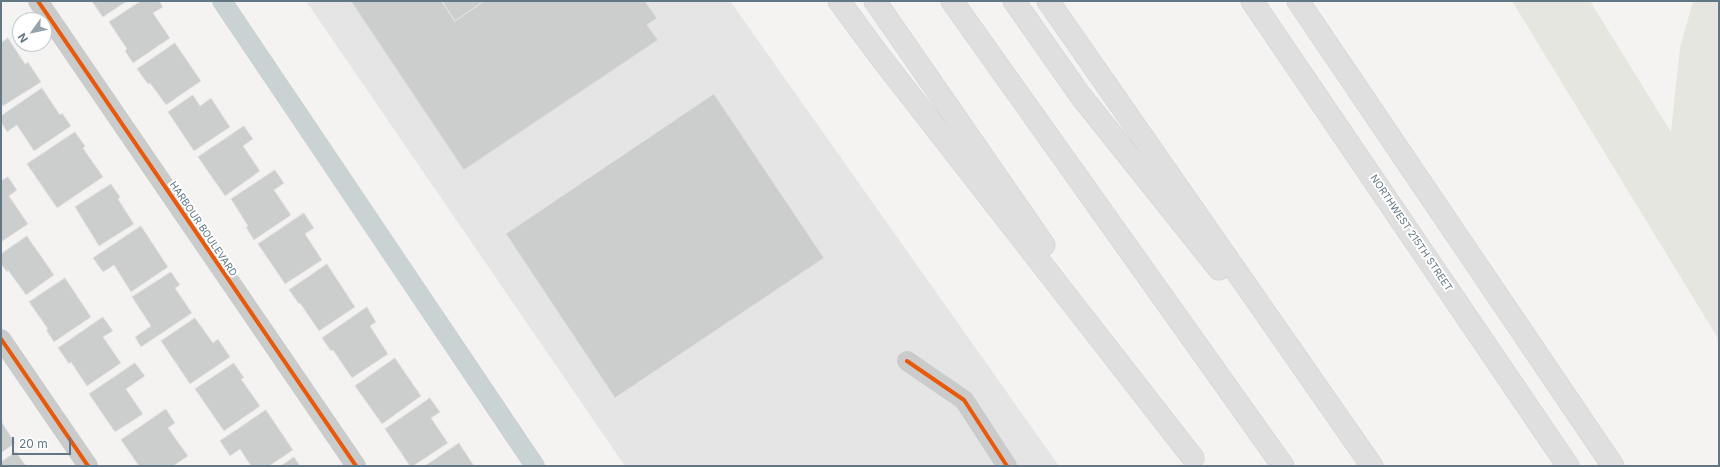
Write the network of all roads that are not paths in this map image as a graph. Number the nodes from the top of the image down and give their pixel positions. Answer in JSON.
{"nodes":[{"id":1,"x":38,"y":1,"type":"edge"},
{"id":2,"x":839,"y":1,"type":"edge"},
{"id":3,"x":875,"y":1,"type":"edge"},
{"id":4,"x":952,"y":1,"type":"edge"},
{"id":5,"x":1014,"y":1,"type":"edge"},
{"id":6,"x":1048,"y":1,"type":"edge"},
{"id":7,"x":1252,"y":1,"type":"edge"},
{"id":8,"x":1298,"y":1,"type":"edge"},
{"id":9,"x":1,"y":339,"type":"edge"},
{"id":10,"x":907,"y":361,"type":"dead end"},
{"id":11,"x":1329,"y":403,"type":"junction"},
{"id":12,"x":1196,"y":462,"type":"edge"},
{"id":13,"x":88,"y":466,"type":"edge"},
{"id":14,"x":356,"y":466,"type":"edge"},
{"id":15,"x":1007,"y":466,"type":"edge"},
{"id":16,"x":1283,"y":466,"type":"edge"},
{"id":17,"x":1372,"y":466,"type":"edge"},
{"id":18,"x":1568,"y":466,"type":"edge"},
{"id":19,"x":1613,"y":466,"type":"edge"}],
"edges":[{"from":1,"to":14,"type":"street","name":"HARBOUR BOULEVARD"},
{"from":2,"to":12,"type":"main road"},
{"from":3,"to":12,"type":"main road"},
{"from":4,"to":16,"type":"main road"},
{"from":5,"to":11,"type":"main road"},
{"from":6,"to":11,"type":"main road"},
{"from":7,"to":18,"type":"main road","name":"NORTHWEST 215TH STREET"},
{"from":8,"to":19,"type":"main road"},
{"from":9,"to":13,"type":"street"},
{"from":10,"to":15,"type":"street"},
{"from":11,"to":17,"type":"main road"}]}
